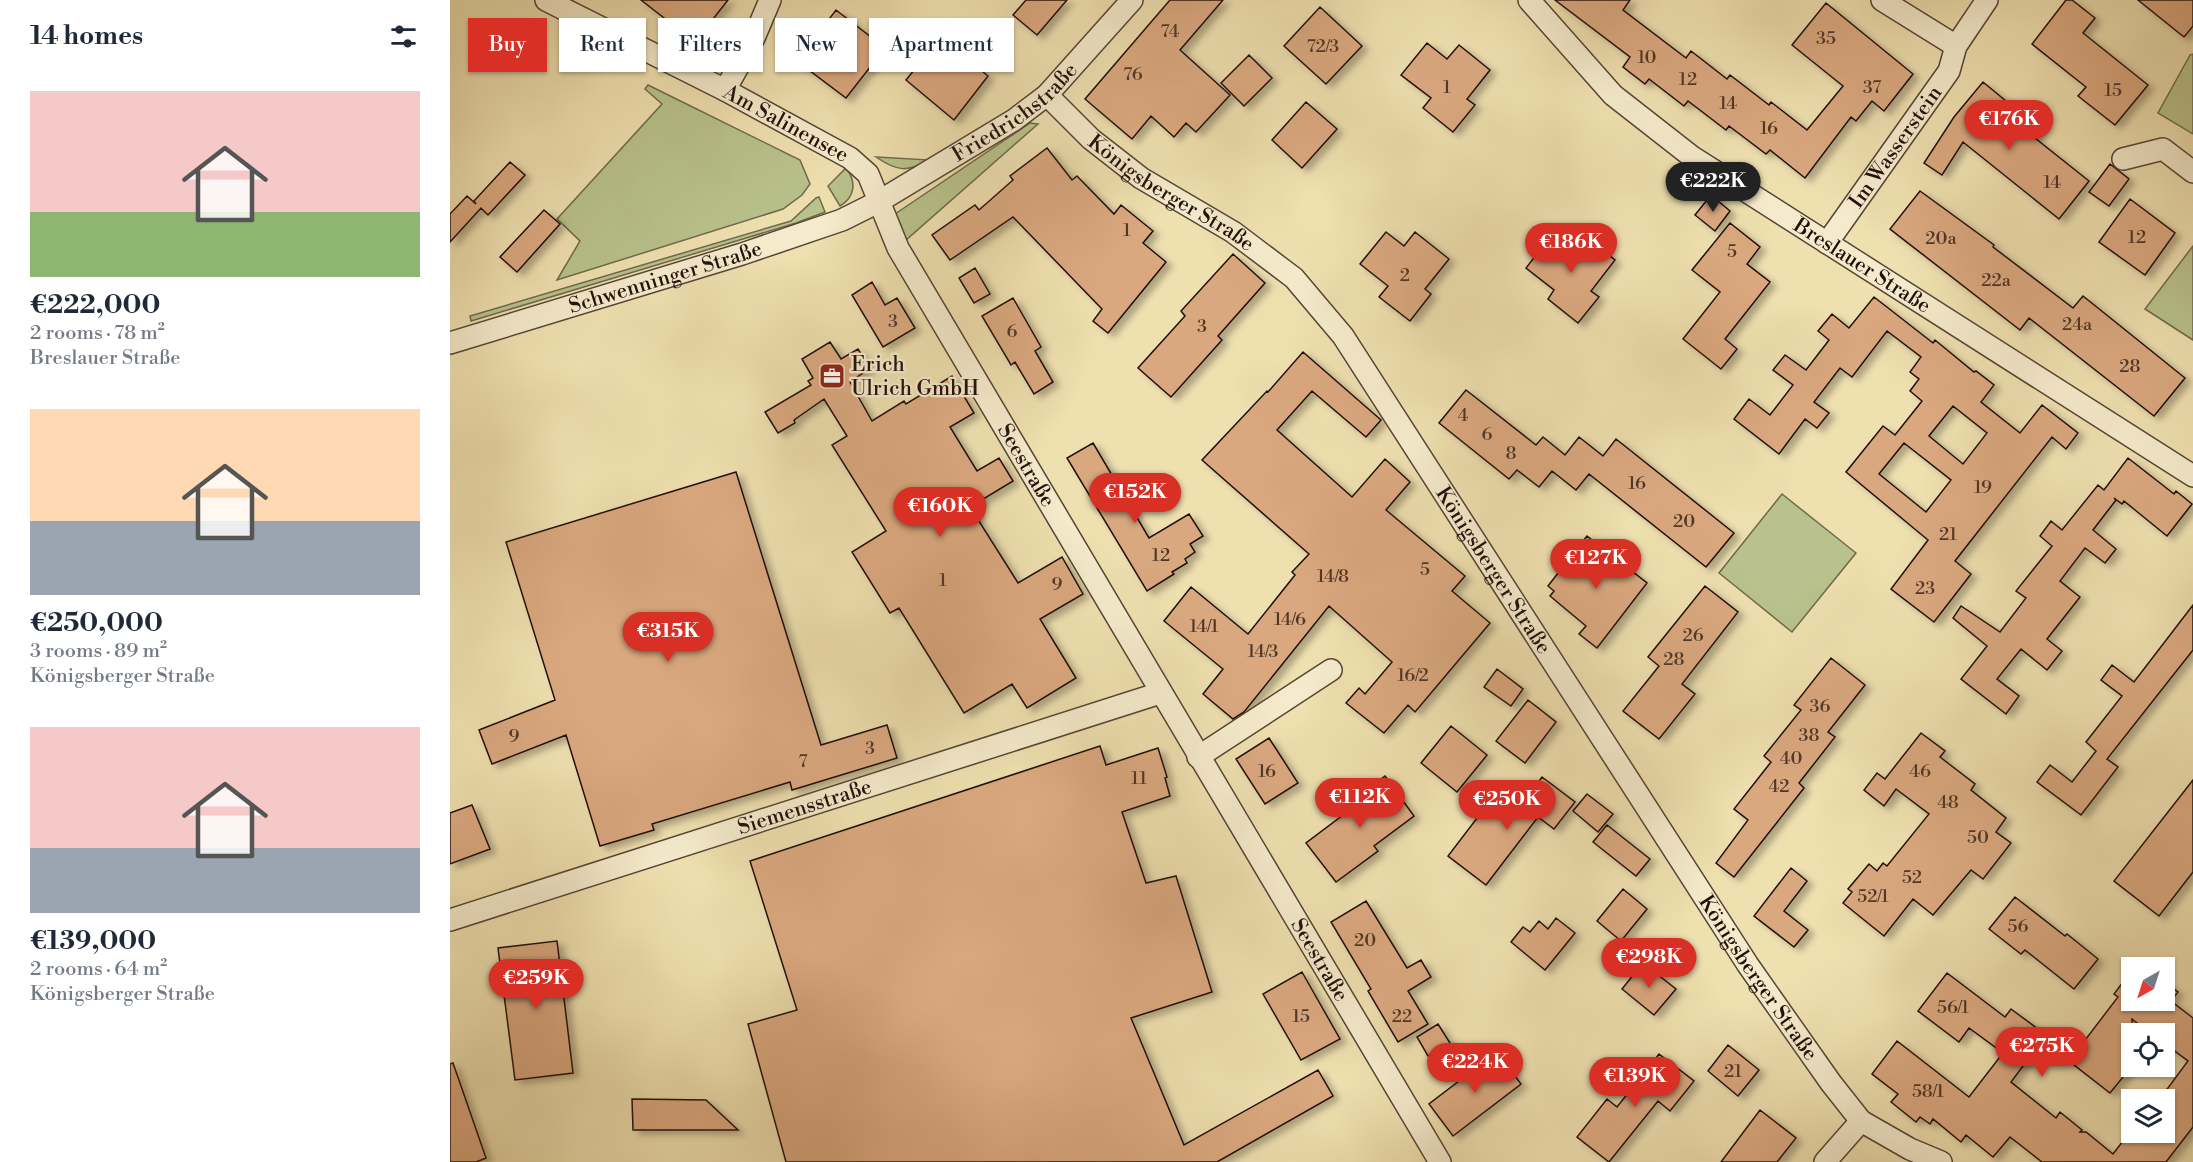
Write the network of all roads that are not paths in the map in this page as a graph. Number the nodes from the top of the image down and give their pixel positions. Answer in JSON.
{"nodes":[{"id":1,"x":546,"y":0,"type":"edge"},
{"id":2,"x":770,"y":0,"type":"edge"},
{"id":3,"x":1132,"y":0,"type":"edge"},
{"id":4,"x":1529,"y":0,"type":"edge"},
{"id":5,"x":1882,"y":0,"type":"edge"},
{"id":6,"x":1987,"y":0,"type":"edge"},
{"id":7,"x":1956,"y":46,"type":"junction"},
{"id":8,"x":725,"y":90,"type":"junction"},
{"id":9,"x":1047,"y":95,"type":"junction"},
{"id":10,"x":2123,"y":159,"type":"dead end"},
{"id":11,"x":2193,"y":172,"type":"edge"},
{"id":12,"x":878,"y":202,"type":"junction"},
{"id":13,"x":1827,"y":243,"type":"junction"},
{"id":14,"x":450,"y":343,"type":"edge"},
{"id":15,"x":2193,"y":476,"type":"edge"},
{"id":16,"x":1331,"y":669,"type":"dead end"},
{"id":17,"x":1160,"y":693,"type":"junction"},
{"id":18,"x":1198,"y":757,"type":"junction"},
{"id":19,"x":450,"y":920,"type":"edge"},
{"id":20,"x":1862,"y":1121,"type":"junction"},
{"id":21,"x":1440,"y":1162,"type":"edge"},
{"id":22,"x":1826,"y":1162,"type":"edge"},
{"id":23,"x":1941,"y":1162,"type":"edge"}],
"edges":[{"from":1,"to":8,"type":"street","name":"Am Salinensee"},
{"from":2,"to":8,"type":"street"},
{"from":3,"to":9,"type":"street","name":"Friedrichstraße"},
{"from":4,"to":13,"type":"street","name":"Breslauer Straße"},
{"from":5,"to":7,"type":"street"},
{"from":6,"to":7,"type":"street","name":"Im Wasserstein"},
{"from":7,"to":13,"type":"street","name":"Im Wasserstein"},
{"from":8,"to":12,"type":"street","name":"Am Salinensee"},
{"from":9,"to":12,"type":"street","name":"Friedrichstraße"},
{"from":9,"to":20,"type":"street","name":"Königsberger Straße"},
{"from":10,"to":11,"type":"street"},
{"from":12,"to":14,"type":"street","name":"Schwenninger Straße"},
{"from":12,"to":17,"type":"street","name":"Seestraße"},
{"from":13,"to":15,"type":"street","name":"Breslauer Straße"},
{"from":16,"to":18,"type":"street"},
{"from":17,"to":18,"type":"street","name":"Seestraße"},
{"from":17,"to":19,"type":"street","name":"Siemensstraße"},
{"from":18,"to":21,"type":"street","name":"Seestraße"},
{"from":20,"to":22,"type":"street"},
{"from":20,"to":23,"type":"street","name":"Königsberger Straße"}]}
